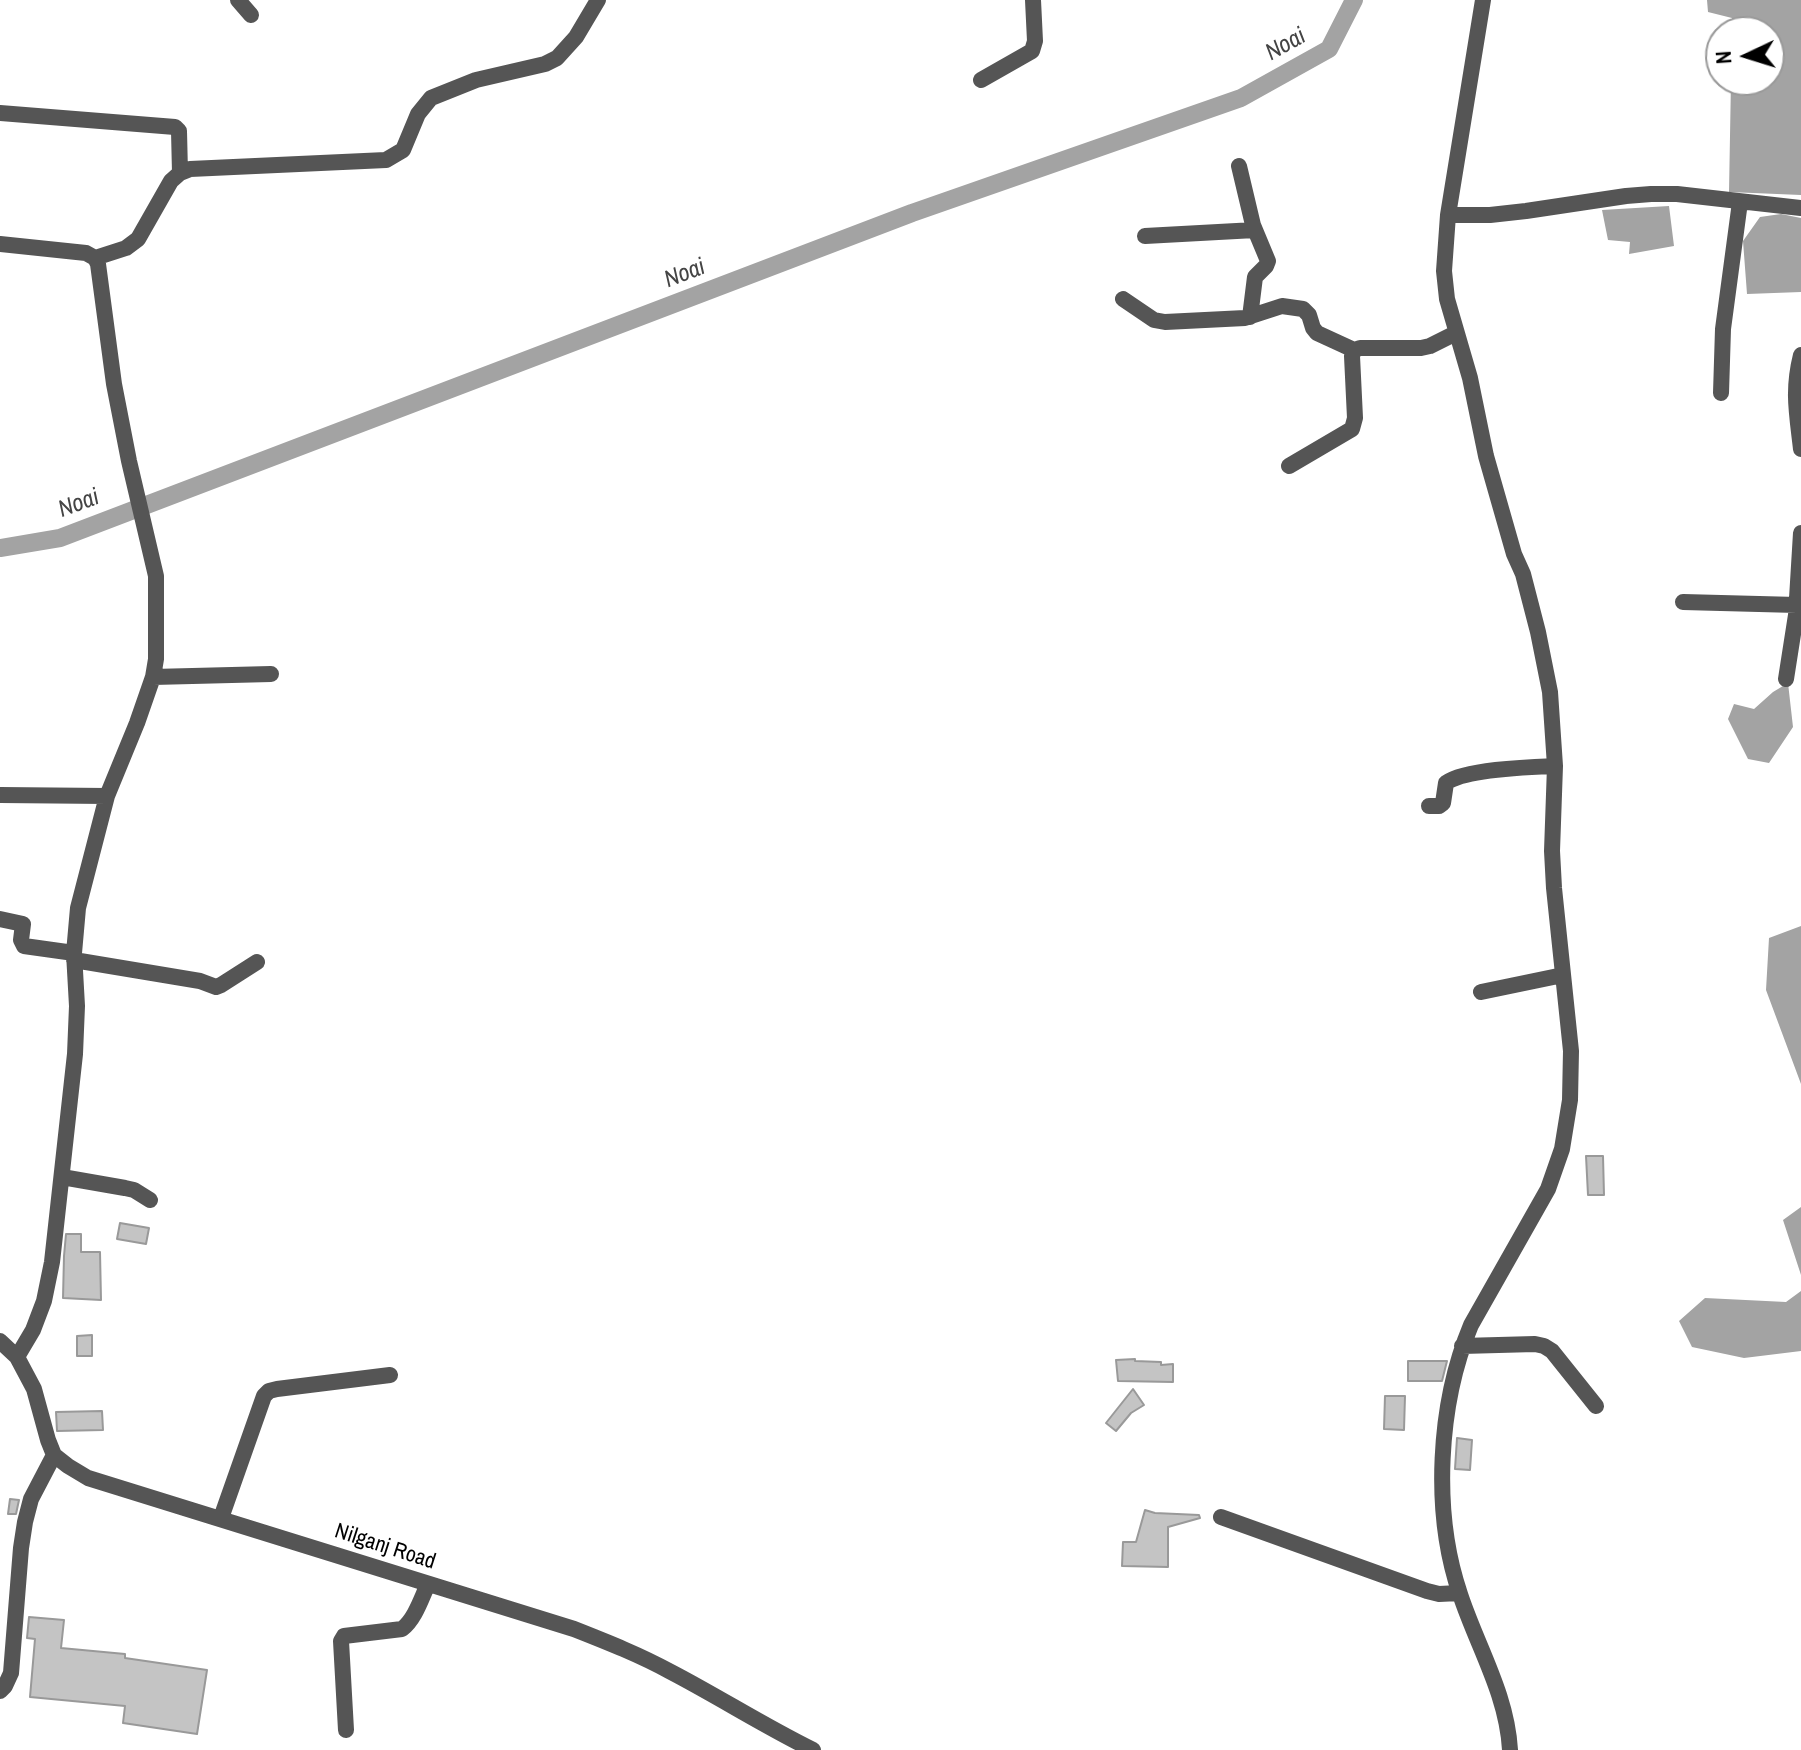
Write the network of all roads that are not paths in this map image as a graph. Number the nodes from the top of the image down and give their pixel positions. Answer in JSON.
{"nodes":[{"id":1,"x":238,"y":0,"type":"edge"},
{"id":2,"x":598,"y":0,"type":"edge"},
{"id":3,"x":1033,"y":0,"type":"edge"},
{"id":4,"x":1483,"y":0,"type":"edge"},
{"id":5,"x":251,"y":15,"type":"dead end"},
{"id":6,"x":981,"y":80,"type":"dead end"},
{"id":7,"x":0,"y":113,"type":"edge"},
{"id":8,"x":1239,"y":166,"type":"dead end"},
{"id":9,"x":180,"y":173,"type":"junction"},
{"id":10,"x":1740,"y":202,"type":"junction"},
{"id":11,"x":1801,"y":208,"type":"edge"},
{"id":12,"x":1448,"y":215,"type":"junction"},
{"id":13,"x":1255,"y":230,"type":"junction"},
{"id":14,"x":1145,"y":236,"type":"dead end"},
{"id":15,"x":0,"y":244,"type":"edge"},
{"id":16,"x":95,"y":258,"type":"junction"},
{"id":17,"x":1123,"y":299,"type":"dead end"},
{"id":18,"x":1250,"y":317,"type":"junction"},
{"id":19,"x":1456,"y":333,"type":"junction"},
{"id":20,"x":1354,"y":350,"type":"junction"},
{"id":21,"x":1801,"y":355,"type":"edge"},
{"id":22,"x":1721,"y":393,"type":"dead end"},
{"id":23,"x":1801,"y":449,"type":"edge"},
{"id":24,"x":1289,"y":466,"type":"dead end"},
{"id":25,"x":1801,"y":533,"type":"edge"},
{"id":26,"x":1683,"y":602,"type":"dead end"},
{"id":27,"x":1797,"y":605,"type":"junction"},
{"id":28,"x":271,"y":674,"type":"dead end"},
{"id":29,"x":153,"y":677,"type":"junction"},
{"id":30,"x":1786,"y":679,"type":"dead end"},
{"id":31,"x":1555,"y":766,"type":"junction"},
{"id":32,"x":0,"y":795,"type":"edge"},
{"id":33,"x":107,"y":796,"type":"junction"},
{"id":34,"x":1429,"y":806,"type":"dead end"},
{"id":35,"x":0,"y":919,"type":"edge"},
{"id":36,"x":74,"y":956,"type":"junction"},
{"id":37,"x":257,"y":962,"type":"dead end"},
{"id":38,"x":1563,"y":975,"type":"junction"},
{"id":39,"x":1481,"y":992,"type":"dead end"},
{"id":40,"x":62,"y":1177,"type":"junction"},
{"id":41,"x":150,"y":1200,"type":"dead end"},
{"id":42,"x":0,"y":1341,"type":"edge"},
{"id":43,"x":1462,"y":1346,"type":"junction"},
{"id":44,"x":17,"y":1357,"type":"junction"},
{"id":45,"x":390,"y":1375,"type":"dead end"},
{"id":46,"x":1596,"y":1406,"type":"dead end"},
{"id":47,"x":54,"y":1455,"type":"junction"},
{"id":48,"x":1221,"y":1517,"type":"dead end"},
{"id":49,"x":221,"y":1518,"type":"junction"},
{"id":50,"x":428,"y":1584,"type":"junction"},
{"id":51,"x":1459,"y":1593,"type":"junction"},
{"id":52,"x":0,"y":1691,"type":"edge"},
{"id":53,"x":346,"y":1730,"type":"dead end"},
{"id":54,"x":813,"y":1750,"type":"edge"},
{"id":55,"x":1510,"y":1750,"type":"edge"}],
"edges":[{"from":1,"to":5,"type":"street"},
{"from":2,"to":9,"type":"street"},
{"from":3,"to":6,"type":"street"},
{"from":4,"to":12,"type":"street"},
{"from":7,"to":9,"type":"street"},
{"from":8,"to":13,"type":"street"},
{"from":9,"to":16,"type":"street"},
{"from":10,"to":11,"type":"street"},
{"from":10,"to":12,"type":"street"},
{"from":10,"to":22,"type":"street"},
{"from":12,"to":19,"type":"street"},
{"from":13,"to":14,"type":"street"},
{"from":13,"to":18,"type":"street"},
{"from":15,"to":16,"type":"street"},
{"from":16,"to":29,"type":"street"},
{"from":17,"to":18,"type":"street"},
{"from":18,"to":20,"type":"street"},
{"from":19,"to":20,"type":"street"},
{"from":19,"to":31,"type":"street"},
{"from":20,"to":24,"type":"street"},
{"from":21,"to":23,"type":"street"},
{"from":25,"to":27,"type":"street"},
{"from":26,"to":27,"type":"street"},
{"from":27,"to":30,"type":"street"},
{"from":28,"to":29,"type":"street"},
{"from":29,"to":33,"type":"street"},
{"from":31,"to":34,"type":"street"},
{"from":31,"to":38,"type":"street"},
{"from":32,"to":33,"type":"street"},
{"from":33,"to":36,"type":"street"},
{"from":35,"to":36,"type":"street"},
{"from":36,"to":37,"type":"street"},
{"from":36,"to":40,"type":"street"},
{"from":38,"to":39,"type":"street"},
{"from":38,"to":43,"type":"street"},
{"from":40,"to":41,"type":"street"},
{"from":40,"to":44,"type":"street"},
{"from":42,"to":44,"type":"street"},
{"from":43,"to":46,"type":"street"},
{"from":43,"to":51,"type":"street"},
{"from":44,"to":47,"type":"street"},
{"from":45,"to":49,"type":"street"},
{"from":47,"to":49,"type":"street","name":"Nilganj Road"},
{"from":47,"to":52,"type":"street"},
{"from":48,"to":51,"type":"street"},
{"from":49,"to":50,"type":"street","name":"Nilganj Road"},
{"from":50,"to":53,"type":"street"},
{"from":50,"to":54,"type":"street","name":"Nilganj Road"},
{"from":51,"to":55,"type":"street"}]}
